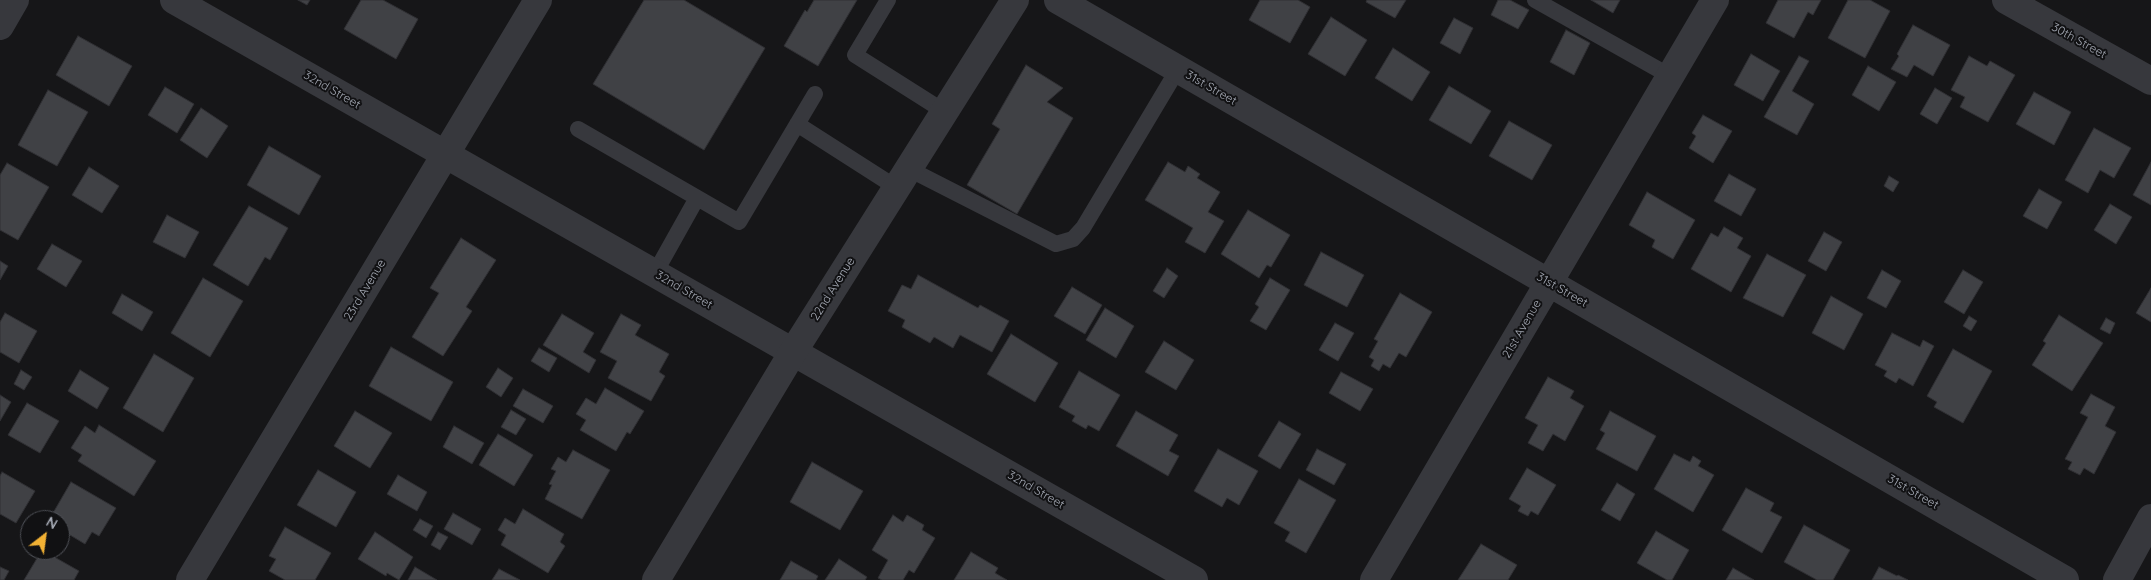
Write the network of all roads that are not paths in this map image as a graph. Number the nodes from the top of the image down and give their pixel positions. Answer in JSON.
{"nodes":[{"id":1,"x":15,"y":0,"type":"edge"},
{"id":2,"x":174,"y":0,"type":"edge"},
{"id":3,"x":538,"y":0,"type":"edge"},
{"id":4,"x":888,"y":0,"type":"edge"},
{"id":5,"x":1015,"y":0,"type":"edge"},
{"id":6,"x":1058,"y":0,"type":"edge"},
{"id":7,"x":1535,"y":0,"type":"edge"},
{"id":8,"x":1715,"y":0,"type":"edge"},
{"id":9,"x":2006,"y":0,"type":"edge"},
{"id":10,"x":0,"y":26,"type":"edge"},
{"id":11,"x":1178,"y":69,"type":"junction"},
{"id":12,"x":1670,"y":76,"type":"junction"},
{"id":13,"x":2151,"y":81,"type":"edge"},
{"id":14,"x":815,"y":94,"type":"dead end"},
{"id":15,"x":945,"y":112,"type":"junction"},
{"id":16,"x":797,"y":124,"type":"junction"},
{"id":17,"x":578,"y":129,"type":"dead end"},
{"id":18,"x":447,"y":155,"type":"junction"},
{"id":19,"x":903,"y":179,"type":"junction"},
{"id":20,"x":697,"y":198,"type":"junction"},
{"id":21,"x":655,"y":273,"type":"junction"},
{"id":22,"x":1550,"y":282,"type":"junction"},
{"id":23,"x":793,"y":352,"type":"junction"},
{"id":24,"x":2151,"y":518,"type":"edge"},
{"id":25,"x":190,"y":580,"type":"edge"},
{"id":26,"x":656,"y":580,"type":"edge"},
{"id":27,"x":1194,"y":580,"type":"edge"},
{"id":28,"x":1374,"y":580,"type":"edge"},
{"id":29,"x":2065,"y":580,"type":"edge"},
{"id":30,"x":2117,"y":580,"type":"edge"}],
"edges":[{"from":1,"to":10,"type":"street"},
{"from":2,"to":18,"type":"street","name":"32nd Street"},
{"from":3,"to":18,"type":"street","name":"23rd Avenue"},
{"from":4,"to":15,"type":"lane"},
{"from":5,"to":15,"type":"street","name":"22nd Avenue"},
{"from":6,"to":11,"type":"street","name":"31st Street"},
{"from":7,"to":12,"type":"lane"},
{"from":8,"to":12,"type":"street","name":"21st Avenue"},
{"from":9,"to":13,"type":"street","name":"30th Street"},
{"from":11,"to":19,"type":"lane"},
{"from":11,"to":22,"type":"street","name":"31st Street"},
{"from":12,"to":22,"type":"street","name":"21st Avenue"},
{"from":14,"to":16,"type":"lane"},
{"from":15,"to":19,"type":"street","name":"22nd Avenue"},
{"from":16,"to":19,"type":"lane"},
{"from":16,"to":20,"type":"lane"},
{"from":17,"to":20,"type":"lane"},
{"from":18,"to":21,"type":"street","name":"32nd Street"},
{"from":18,"to":25,"type":"street","name":"23rd Avenue"},
{"from":19,"to":23,"type":"street","name":"22nd Avenue"},
{"from":20,"to":21,"type":"lane"},
{"from":21,"to":23,"type":"street","name":"32nd Street"},
{"from":22,"to":28,"type":"street","name":"21st Avenue"},
{"from":22,"to":29,"type":"street","name":"31st Street"},
{"from":23,"to":26,"type":"street","name":"22nd Avenue"},
{"from":23,"to":27,"type":"street","name":"32nd Street"},
{"from":24,"to":30,"type":"street"}]}
